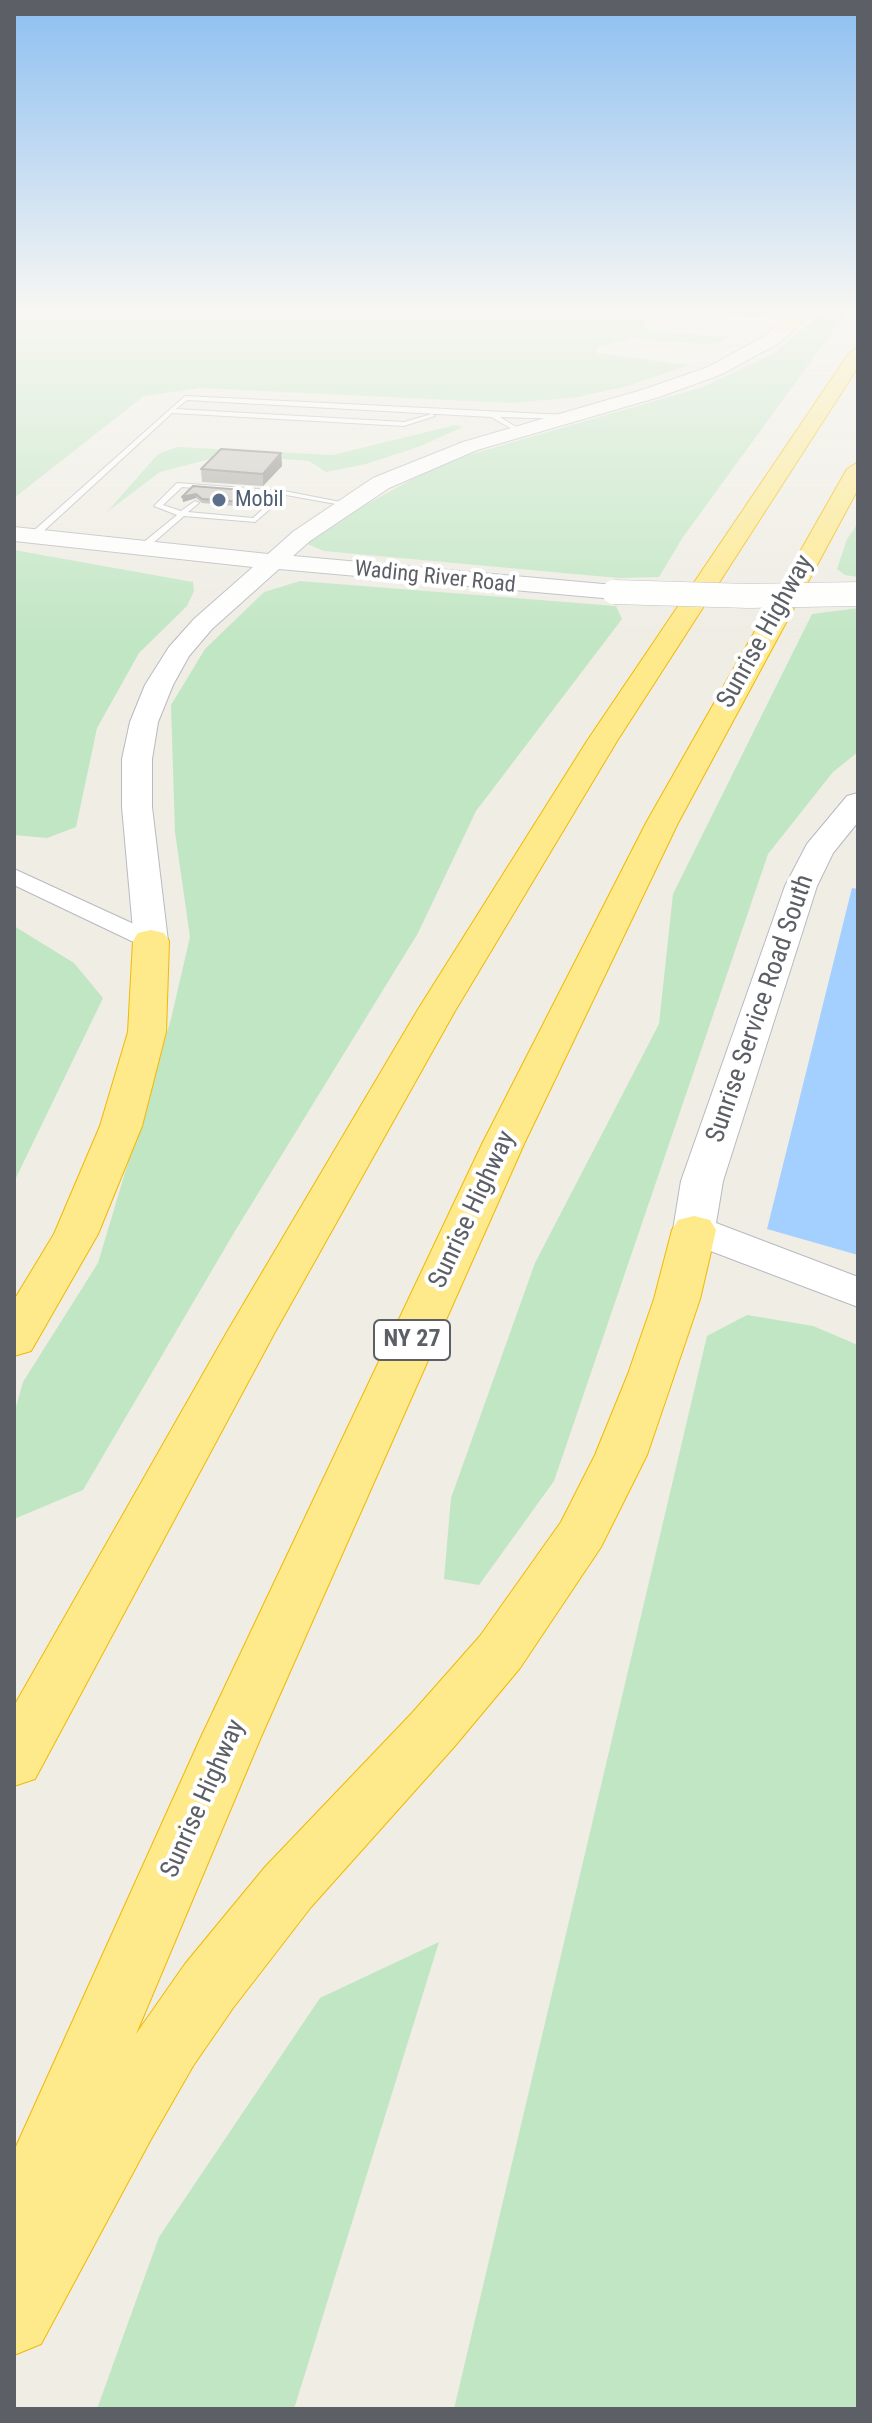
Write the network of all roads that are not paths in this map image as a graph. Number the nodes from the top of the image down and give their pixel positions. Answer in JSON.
{"nodes":[{"id":1,"x":158,"y":421,"type":"edge"},
{"id":2,"x":351,"y":421,"type":"edge"},
{"id":3,"x":414,"y":421,"type":"edge"},
{"id":4,"x":502,"y":421,"type":"edge"},
{"id":5,"x":553,"y":421,"type":"edge"},
{"id":6,"x":813,"y":421,"type":"edge"},
{"id":7,"x":519,"y":431,"type":"junction"},
{"id":8,"x":858,"y":469,"type":"edge"},
{"id":9,"x":284,"y":493,"type":"junction"},
{"id":10,"x":195,"y":503,"type":"edge"},
{"id":11,"x":347,"y":504,"type":"junction"},
{"id":12,"x":226,"y":505,"type":"edge"},
{"id":13,"x":182,"y":514,"type":"junction"},
{"id":14,"x":215,"y":516,"type":"junction"},
{"id":15,"x":24,"y":535,"type":"edge"},
{"id":16,"x":142,"y":548,"type":"junction"},
{"id":17,"x":273,"y":562,"type":"junction"},
{"id":18,"x":858,"y":594,"type":"edge"},
{"id":19,"x":858,"y":802,"type":"edge"},
{"id":20,"x":14,"y":876,"type":"edge"},
{"id":21,"x":151,"y":941,"type":"junction"},
{"id":22,"x":694,"y":1230,"type":"junction"},
{"id":23,"x":858,"y":1293,"type":"edge"},
{"id":24,"x":14,"y":1340,"type":"edge"},
{"id":25,"x":14,"y":1761,"type":"edge"},
{"id":26,"x":14,"y":2235,"type":"edge"},
{"id":27,"x":14,"y":2317,"type":"edge"}],
"edges":[{"from":1,"to":15,"type":"lane"},
{"from":2,"to":3,"type":"lane"},
{"from":4,"to":7,"type":"lane"},
{"from":5,"to":7,"type":"street"},
{"from":6,"to":25,"type":"highway"},
{"from":7,"to":11,"type":"street"},
{"from":8,"to":26,"type":"highway","name":"Sunrise Highway","number":"NY 27"},
{"from":9,"to":11,"type":"lane"},
{"from":9,"to":13,"type":"lane"},
{"from":9,"to":14,"type":"lane"},
{"from":10,"to":13,"type":"lane"},
{"from":11,"to":17,"type":"street"},
{"from":12,"to":14,"type":"lane"},
{"from":13,"to":14,"type":"lane"},
{"from":13,"to":16,"type":"lane"},
{"from":15,"to":16,"type":"street","name":"Wading River Road"},
{"from":16,"to":17,"type":"street","name":"Wading River Road"},
{"from":17,"to":18,"type":"street","name":"Wading River Road","bridge":true},
{"from":17,"to":21,"type":"street"},
{"from":19,"to":22,"type":"street","name":"Sunrise Service Road South"},
{"from":20,"to":21,"type":"street"},
{"from":21,"to":24,"type":"highway"},
{"from":22,"to":23,"type":"street"},
{"from":22,"to":27,"type":"highway"}]}
